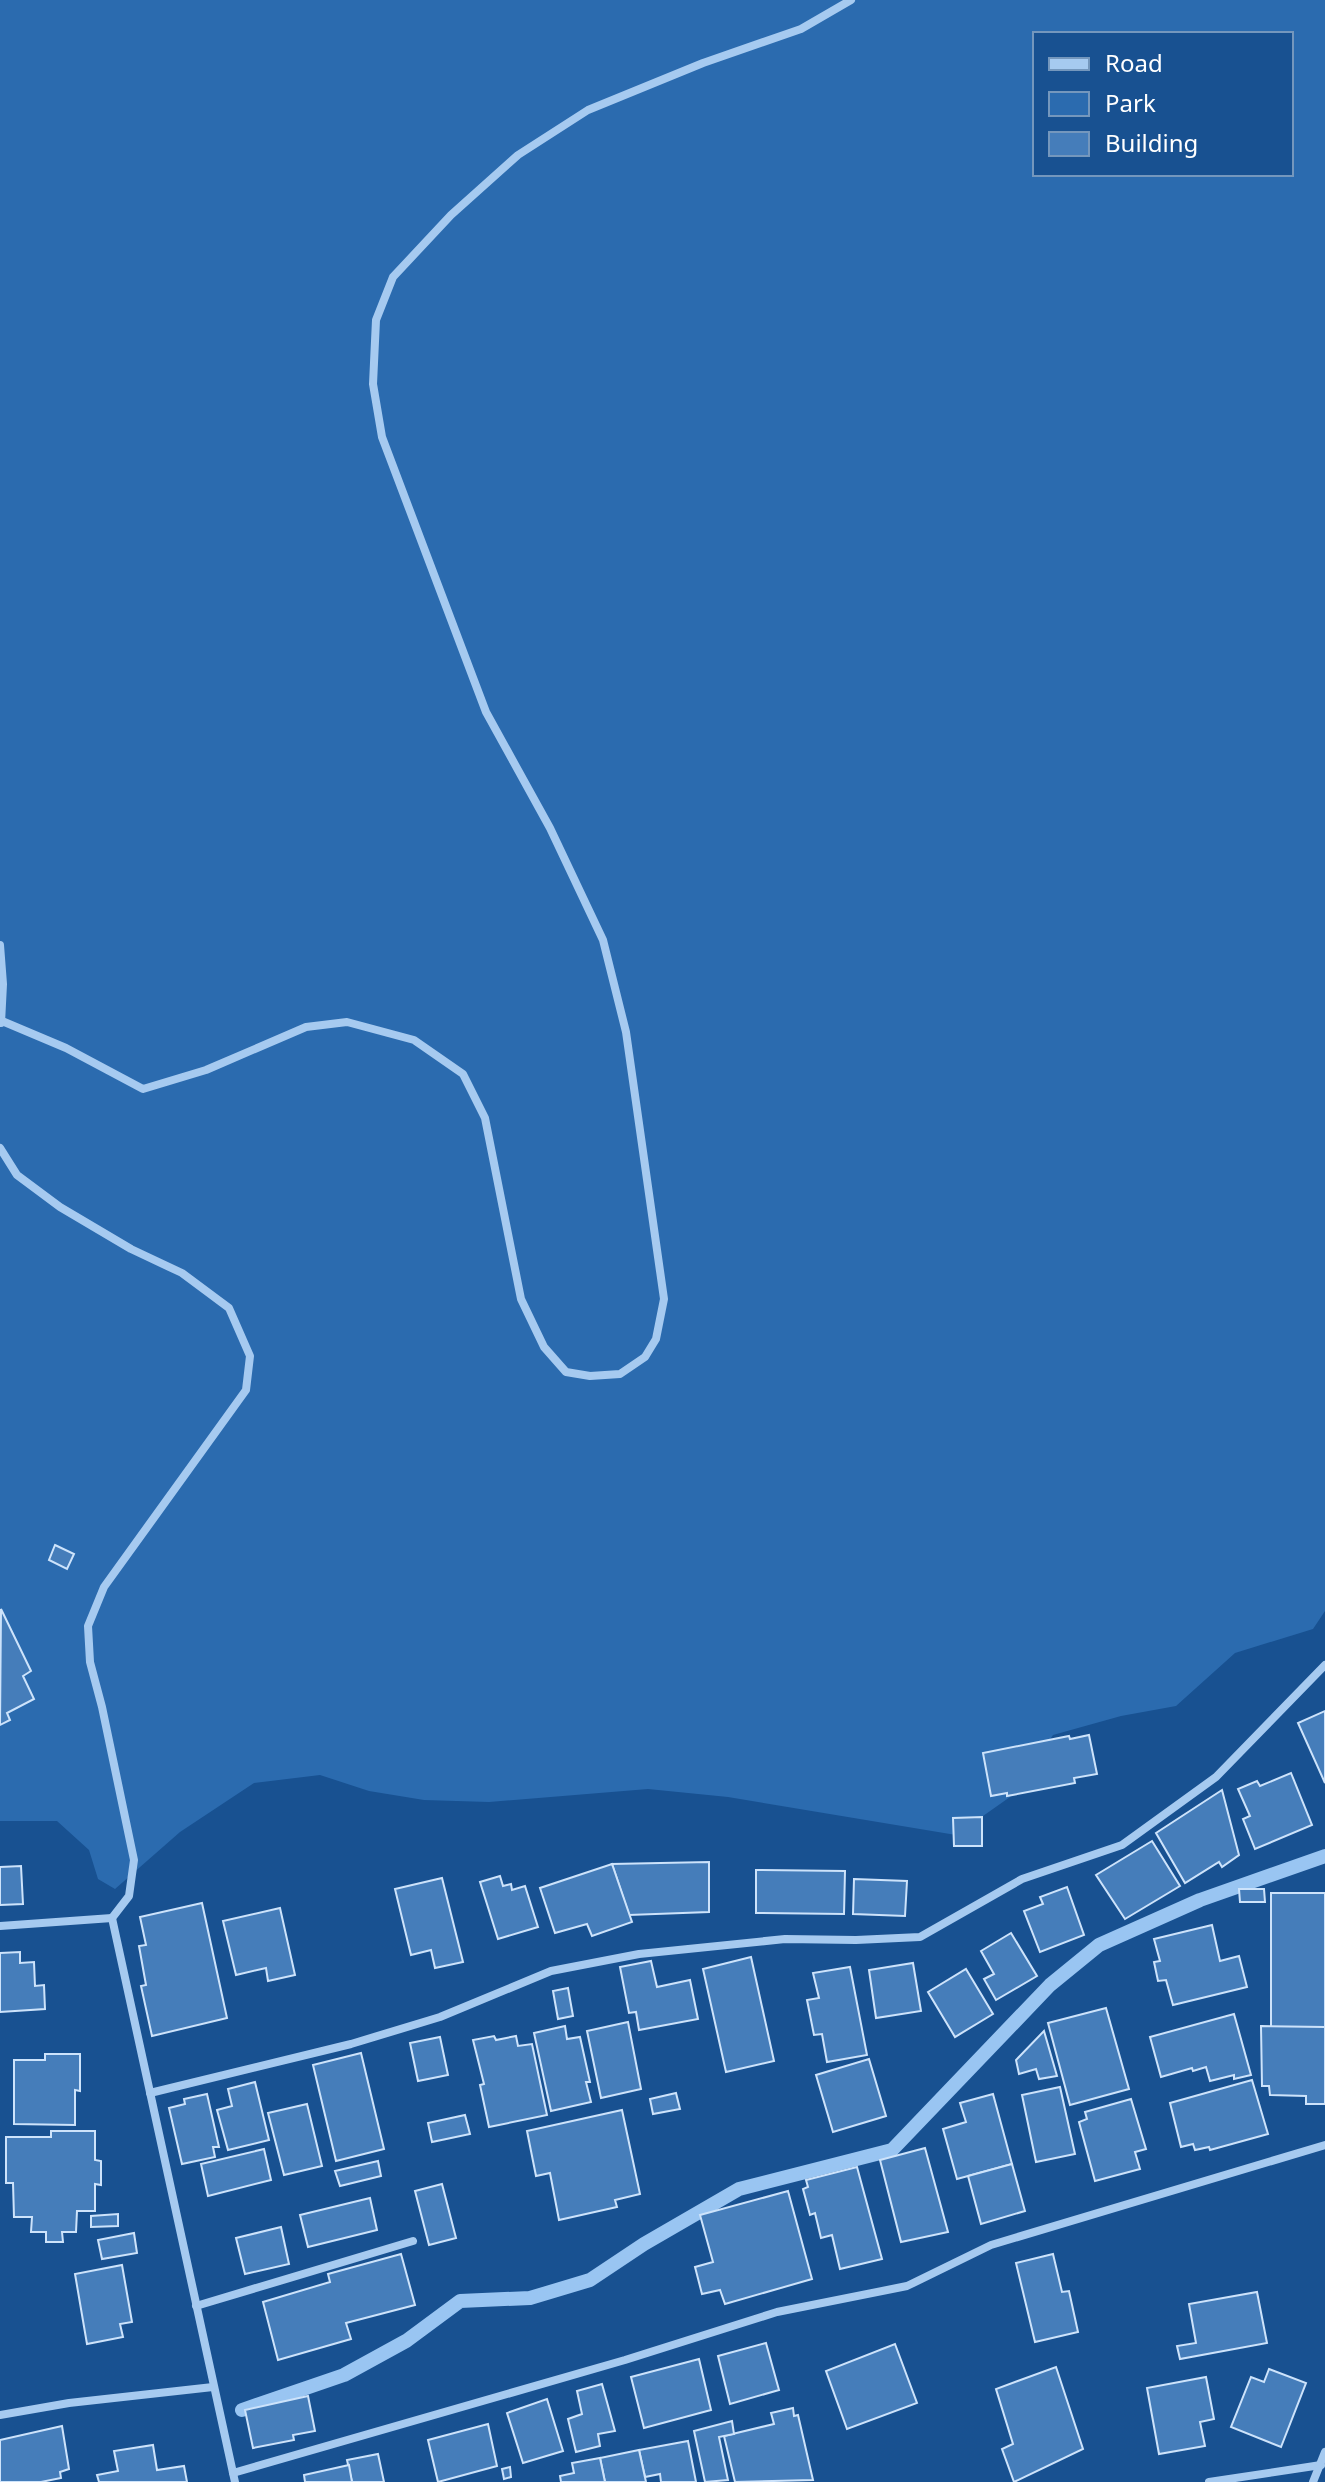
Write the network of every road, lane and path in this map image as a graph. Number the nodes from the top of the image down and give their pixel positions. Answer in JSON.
{"nodes":[{"id":1,"x":851,"y":0,"type":"edge"},
{"id":2,"x":0,"y":945,"type":"edge"},
{"id":3,"x":1,"y":1023,"type":"edge"},
{"id":4,"x":0,"y":1148,"type":"edge"},
{"id":5,"x":1324,"y":1667,"type":"edge"},
{"id":6,"x":112,"y":1918,"type":"junction"},
{"id":7,"x":0,"y":1926,"type":"edge"},
{"id":8,"x":150,"y":2093,"type":"junction"},
{"id":9,"x":1325,"y":2145,"type":"edge"},
{"id":10,"x":413,"y":2241,"type":"dead end"},
{"id":11,"x":196,"y":2306,"type":"junction"},
{"id":12,"x":213,"y":2387,"type":"junction"},
{"id":13,"x":0,"y":2415,"type":"edge"},
{"id":14,"x":1325,"y":2452,"type":"edge"},
{"id":15,"x":1321,"y":2465,"type":"junction"},
{"id":16,"x":234,"y":2478,"type":"edge"},
{"id":17,"x":1209,"y":2482,"type":"edge"},
{"id":18,"x":1313,"y":2482,"type":"edge"}],
"edges":[{"from":1,"to":3,"type":"street"},
{"from":2,"to":3,"type":"street"},
{"from":4,"to":6,"type":"street"},
{"from":5,"to":8,"type":"street"},
{"from":6,"to":7,"type":"street"},
{"from":6,"to":8,"type":"street"},
{"from":8,"to":11,"type":"street"},
{"from":9,"to":16,"type":"street"},
{"from":10,"to":11,"type":"street"},
{"from":11,"to":12,"type":"street"},
{"from":12,"to":13,"type":"street"},
{"from":12,"to":16,"type":"street"},
{"from":14,"to":15,"type":"street"},
{"from":15,"to":17,"type":"street"},
{"from":15,"to":18,"type":"street"}]}
